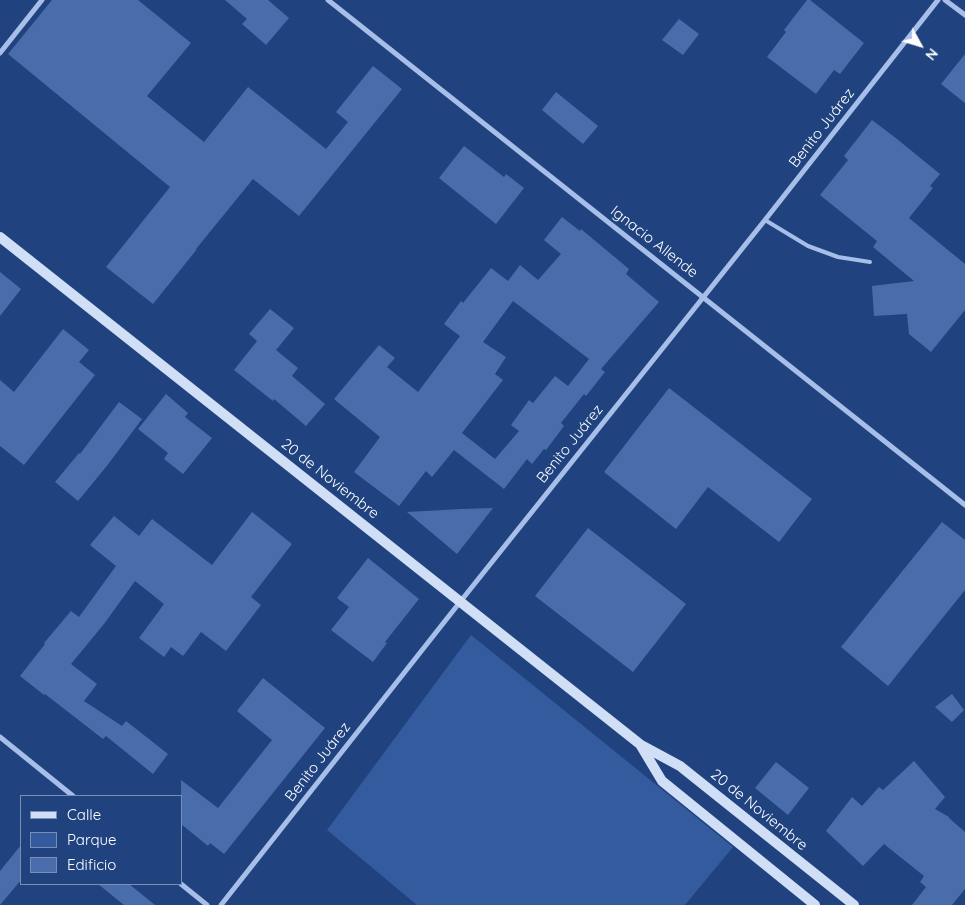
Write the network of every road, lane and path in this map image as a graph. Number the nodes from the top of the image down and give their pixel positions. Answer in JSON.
{"nodes":[{"id":1,"x":42,"y":0,"type":"edge"},
{"id":2,"x":328,"y":0,"type":"edge"},
{"id":3,"x":938,"y":0,"type":"edge"},
{"id":4,"x":945,"y":0,"type":"edge"},
{"id":5,"x":965,"y":16,"type":"edge"},
{"id":6,"x":0,"y":53,"type":"edge"},
{"id":7,"x":766,"y":220,"type":"junction"},
{"id":8,"x":0,"y":237,"type":"edge"},
{"id":9,"x":870,"y":262,"type":"dead end"},
{"id":10,"x":704,"y":297,"type":"junction"},
{"id":11,"x":965,"y":505,"type":"edge"},
{"id":12,"x":460,"y":602,"type":"junction"},
{"id":13,"x":0,"y":737,"type":"edge"},
{"id":14,"x":641,"y":745,"type":"junction"},
{"id":15,"x":72,"y":795,"type":"edge"},
{"id":16,"x":182,"y":885,"type":"edge"},
{"id":17,"x":207,"y":905,"type":"edge"},
{"id":18,"x":221,"y":905,"type":"edge"},
{"id":19,"x":815,"y":905,"type":"edge"},
{"id":20,"x":854,"y":905,"type":"edge"}],
"edges":[{"from":1,"to":6,"type":"street"},
{"from":2,"to":10,"type":"street","name":"Ignacio Allende"},
{"from":3,"to":7,"type":"street","name":"Benito Juárez"},
{"from":4,"to":5,"type":"street"},
{"from":7,"to":9,"type":"lane"},
{"from":7,"to":10,"type":"street","name":"Benito Juárez"},
{"from":8,"to":12,"type":"main road","name":"20 de Noviembre"},
{"from":10,"to":11,"type":"street","name":"Ignacio Allende"},
{"from":10,"to":12,"type":"street","name":"Benito Juárez"},
{"from":12,"to":14,"type":"main road","name":"20 de Noviembre"},
{"from":12,"to":18,"type":"street","name":"Benito Juárez"},
{"from":13,"to":15,"type":"street"},
{"from":14,"to":19,"type":"main road","name":"20 de Noviembre"},
{"from":14,"to":20,"type":"main road","name":"20 de Noviembre"},
{"from":16,"to":17,"type":"street"}]}
